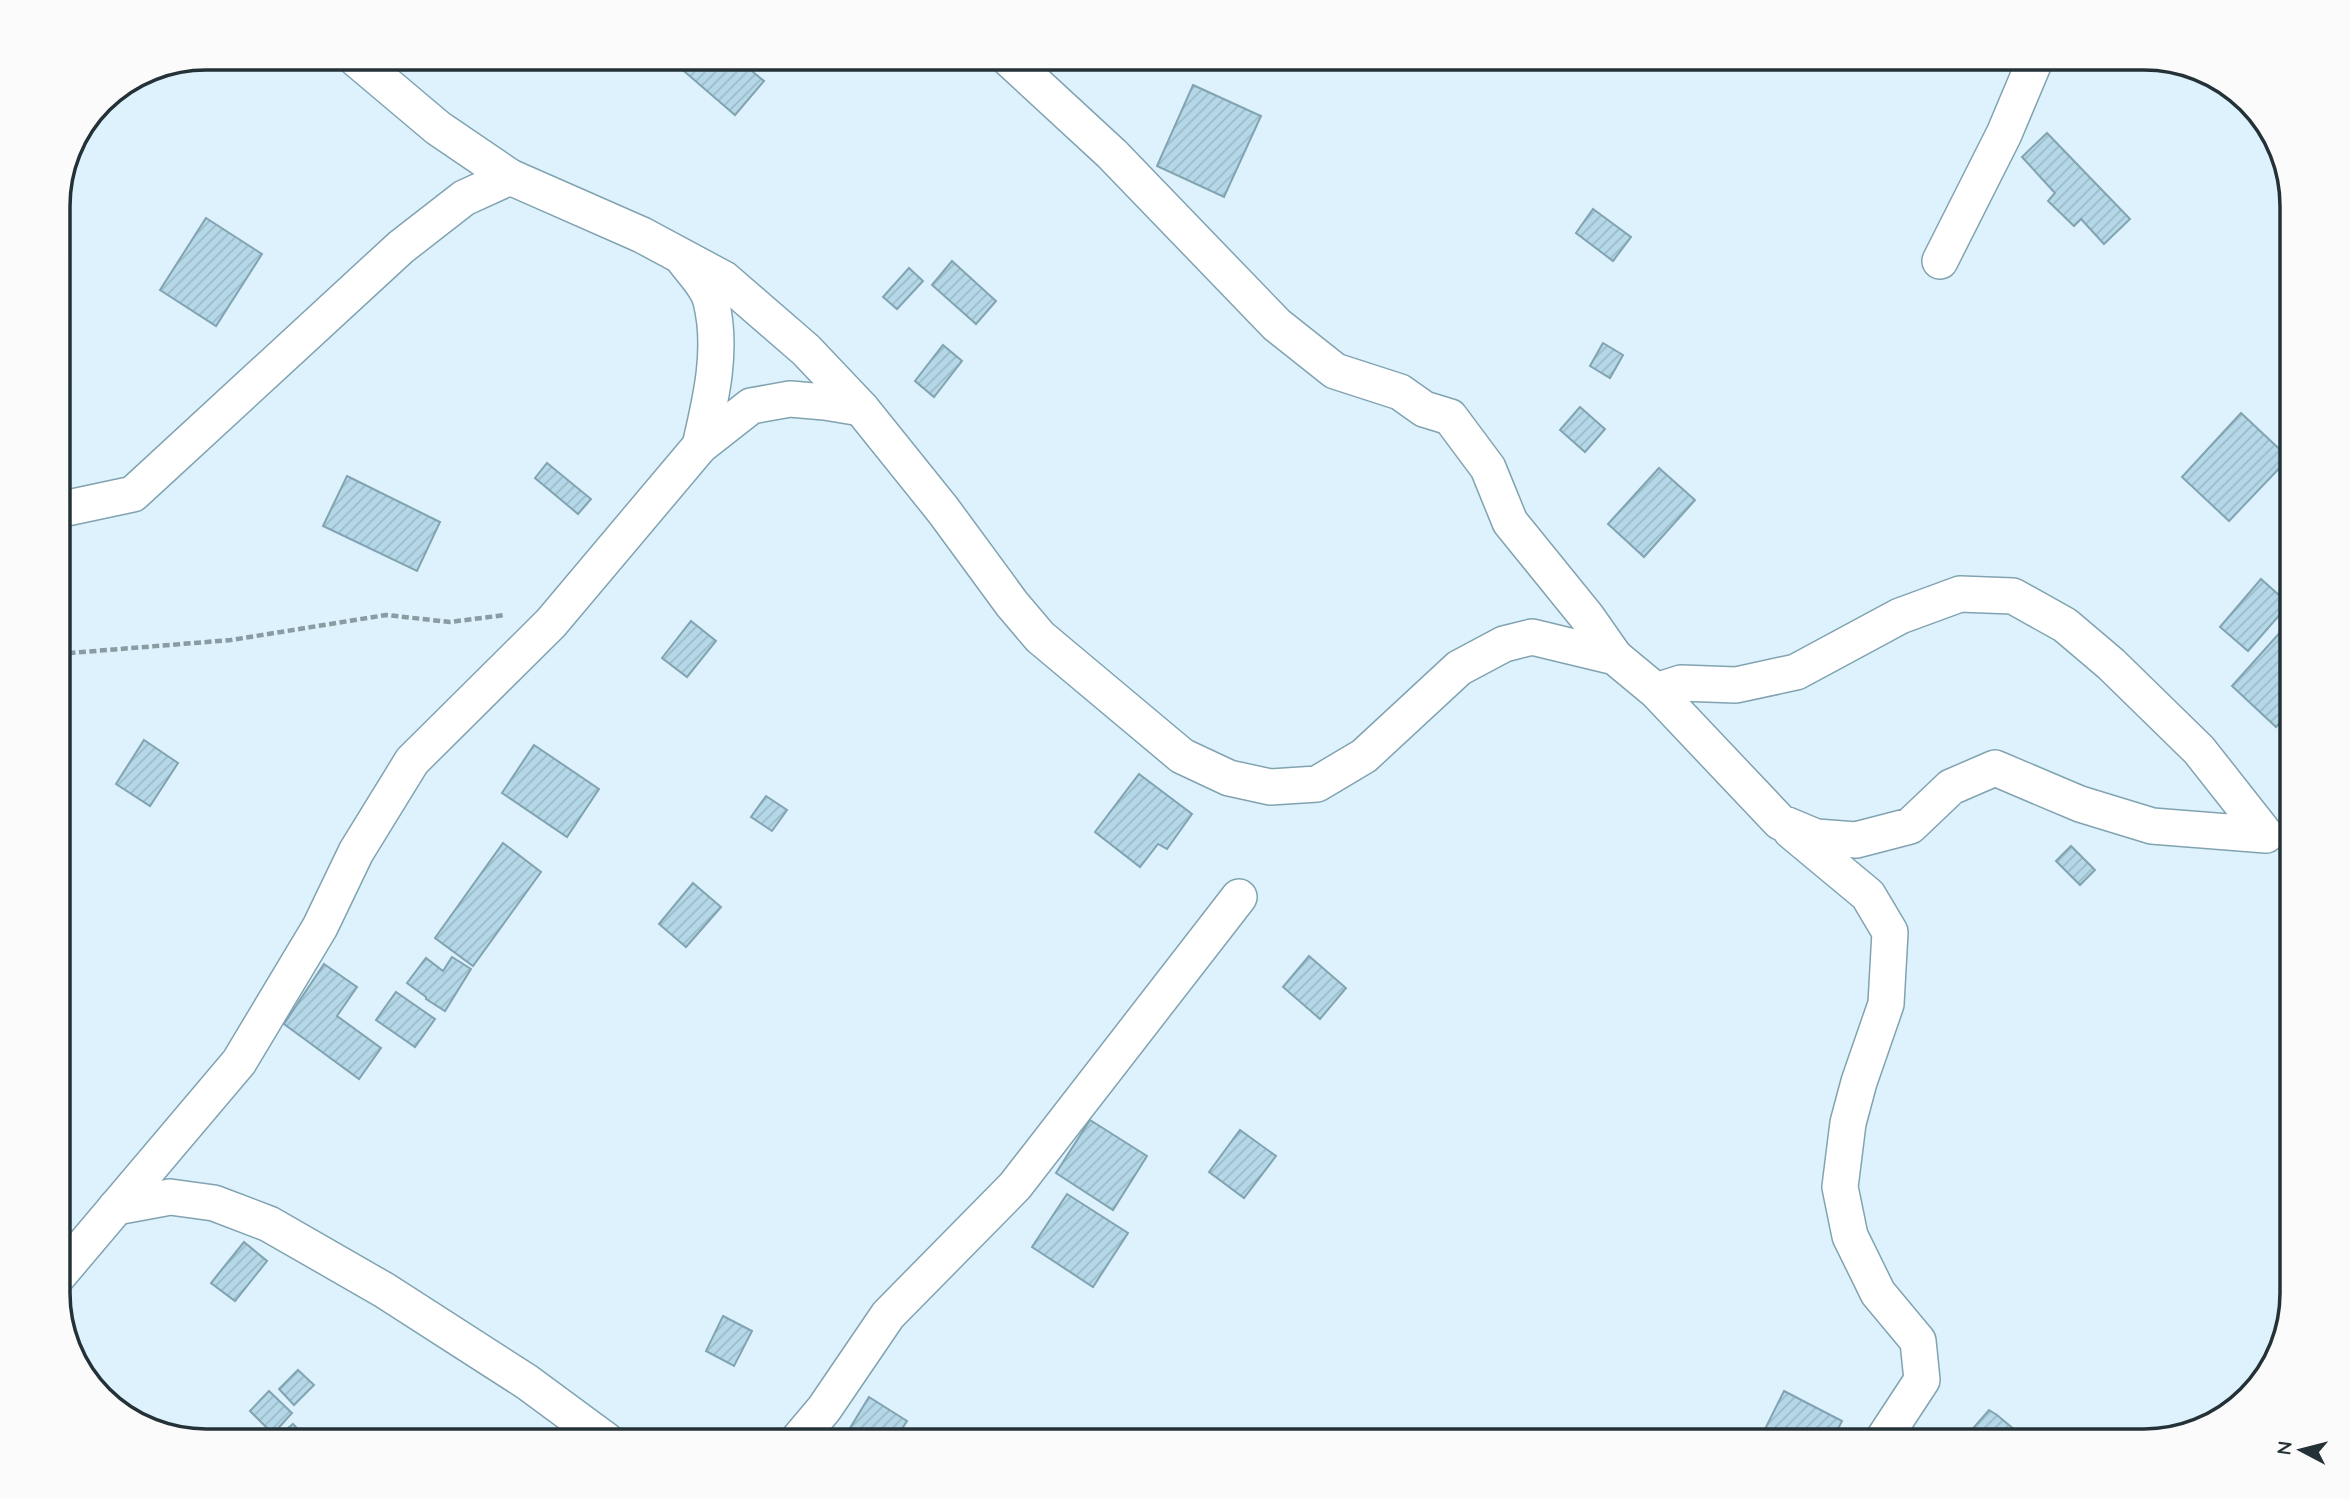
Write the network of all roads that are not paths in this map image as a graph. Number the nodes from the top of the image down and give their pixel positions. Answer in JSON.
{"nodes":[{"id":1,"x":369,"y":70,"type":"edge"},
{"id":2,"x":1021,"y":70,"type":"edge"},
{"id":3,"x":2031,"y":70,"type":"edge"},
{"id":4,"x":510,"y":177,"type":"junction"},
{"id":5,"x":682,"y":256,"type":"junction"},
{"id":6,"x":1940,"y":261,"type":"dead end"},
{"id":7,"x":861,"y":408,"type":"junction"},
{"id":8,"x":699,"y":446,"type":"junction"},
{"id":9,"x":70,"y":507,"type":"edge"},
{"id":10,"x":1615,"y":657,"type":"junction"},
{"id":11,"x":1656,"y":691,"type":"junction"},
{"id":12,"x":1780,"y":822,"type":"junction"},
{"id":13,"x":2279,"y":838,"type":"edge"},
{"id":14,"x":1239,"y":897,"type":"dead end"},
{"id":15,"x":116,"y":1207,"type":"junction"},
{"id":16,"x":70,"y":1262,"type":"edge"},
{"id":17,"x":591,"y":1429,"type":"edge"},
{"id":18,"x":807,"y":1429,"type":"edge"},
{"id":19,"x":1890,"y":1429,"type":"edge"}],
"edges":[{"from":1,"to":4,"type":"street"},
{"from":2,"to":10,"type":"street"},
{"from":3,"to":6,"type":"street"},
{"from":4,"to":5,"type":"street"},
{"from":4,"to":9,"type":"street"},
{"from":5,"to":7,"type":"street"},
{"from":5,"to":8,"type":"street"},
{"from":7,"to":8,"type":"street"},
{"from":7,"to":10,"type":"street"},
{"from":8,"to":15,"type":"street"},
{"from":10,"to":11,"type":"street"},
{"from":11,"to":12,"type":"street"},
{"from":11,"to":13,"type":"street"},
{"from":12,"to":13,"type":"street"},
{"from":12,"to":19,"type":"street"},
{"from":14,"to":18,"type":"street"},
{"from":15,"to":16,"type":"street"},
{"from":15,"to":17,"type":"street"}]}
